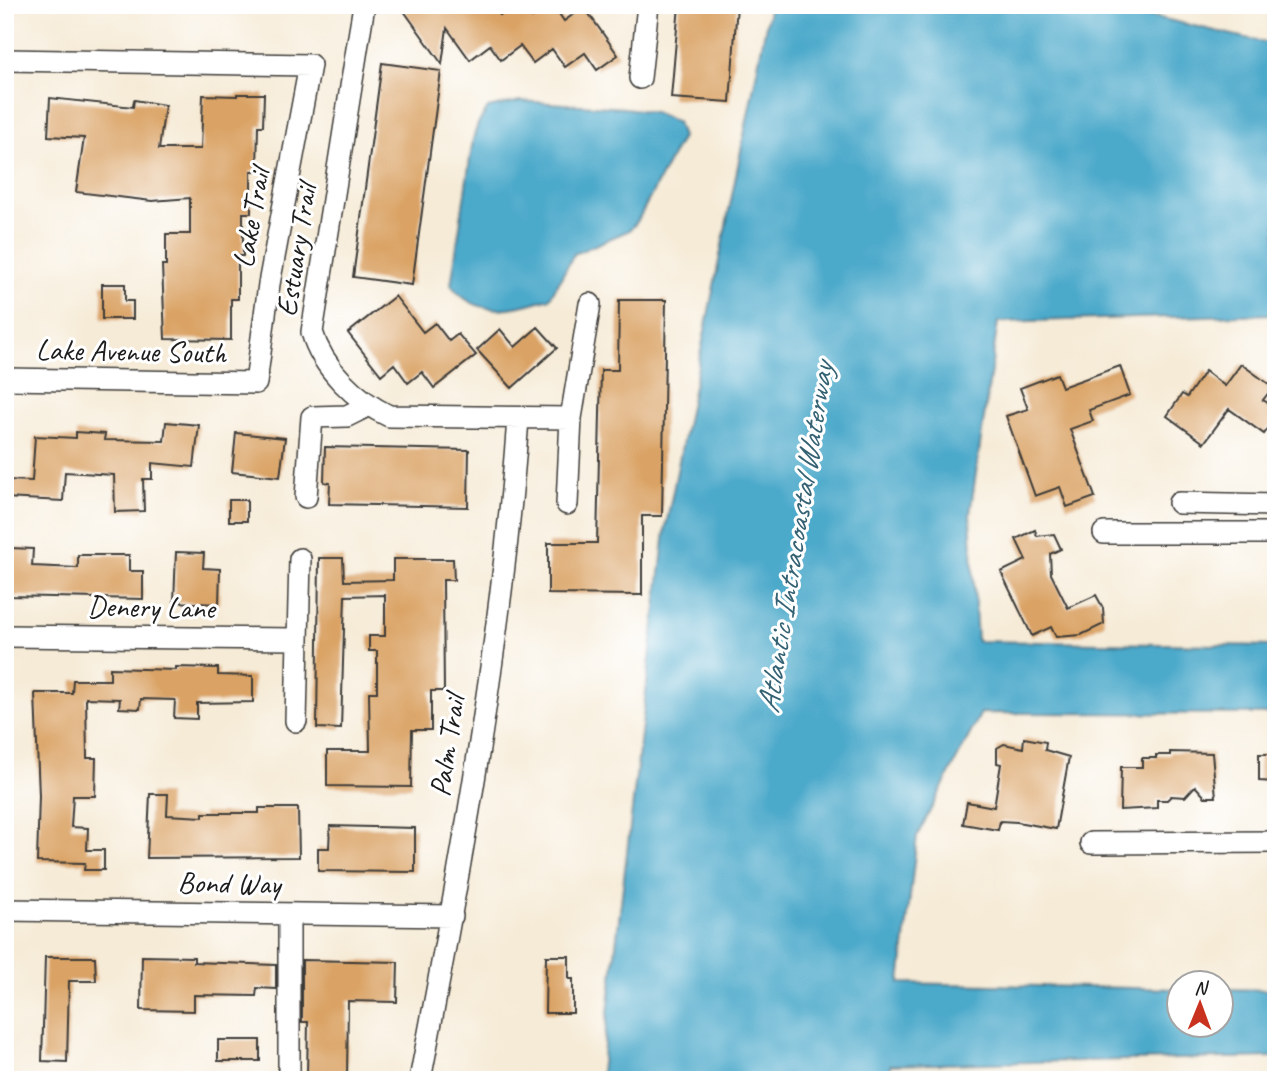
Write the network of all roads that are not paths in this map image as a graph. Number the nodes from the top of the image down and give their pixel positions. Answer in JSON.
{"nodes":[{"id":1,"x":364,"y":5,"type":"edge"},
{"id":2,"x":648,"y":5,"type":"edge"},
{"id":3,"x":5,"y":60,"type":"edge"},
{"id":4,"x":640,"y":78,"type":"dead end"},
{"id":5,"x":590,"y":304,"type":"dead end"},
{"id":6,"x":5,"y":379,"type":"edge"},
{"id":7,"x":256,"y":383,"type":"joint"},
{"id":8,"x":367,"y":406,"type":"junction"},
{"id":9,"x":571,"y":418,"type":"junction"},
{"id":10,"x":518,"y":419,"type":"junction"},
{"id":11,"x":306,"y":497,"type":"dead end"},
{"id":12,"x":1179,"y":503,"type":"dead end"},
{"id":13,"x":567,"y":504,"type":"dead end"},
{"id":14,"x":1276,"y":505,"type":"edge"},
{"id":15,"x":1104,"y":533,"type":"dead end"},
{"id":16,"x":1276,"y":533,"type":"edge"},
{"id":17,"x":300,"y":559,"type":"dead end"},
{"id":18,"x":5,"y":636,"type":"edge"},
{"id":19,"x":296,"y":639,"type":"junction"},
{"id":20,"x":296,"y":721,"type":"dead end"},
{"id":21,"x":1276,"y":842,"type":"edge"},
{"id":22,"x":1091,"y":843,"type":"dead end"},
{"id":23,"x":5,"y":910,"type":"edge"},
{"id":24,"x":289,"y":914,"type":"junction"},
{"id":25,"x":452,"y":916,"type":"junction"},
{"id":26,"x":289,"y":1080,"type":"edge"},
{"id":27,"x":420,"y":1080,"type":"edge"}],
"edges":[{"from":1,"to":8,"type":"street","name":"Estuary Trail"},
{"from":2,"to":4,"type":"street"},
{"from":3,"to":7,"type":"street","name":"Lake Trail"},
{"from":5,"to":9,"type":"street"},
{"from":6,"to":7,"type":"street","name":"Lake Avenue South"},
{"from":8,"to":10,"type":"street"},
{"from":8,"to":11,"type":"street"},
{"from":9,"to":10,"type":"street"},
{"from":9,"to":13,"type":"street"},
{"from":10,"to":25,"type":"street","name":"Palm Trail"},
{"from":12,"to":14,"type":"street"},
{"from":15,"to":16,"type":"street"},
{"from":17,"to":19,"type":"street"},
{"from":18,"to":19,"type":"street","name":"Denery Lane"},
{"from":19,"to":20,"type":"street"},
{"from":21,"to":22,"type":"street"},
{"from":23,"to":24,"type":"street","name":"Bond Way"},
{"from":24,"to":25,"type":"street","name":"Bond Way"},
{"from":24,"to":26,"type":"street"},
{"from":25,"to":27,"type":"street","name":"Palm Trail"}]}
